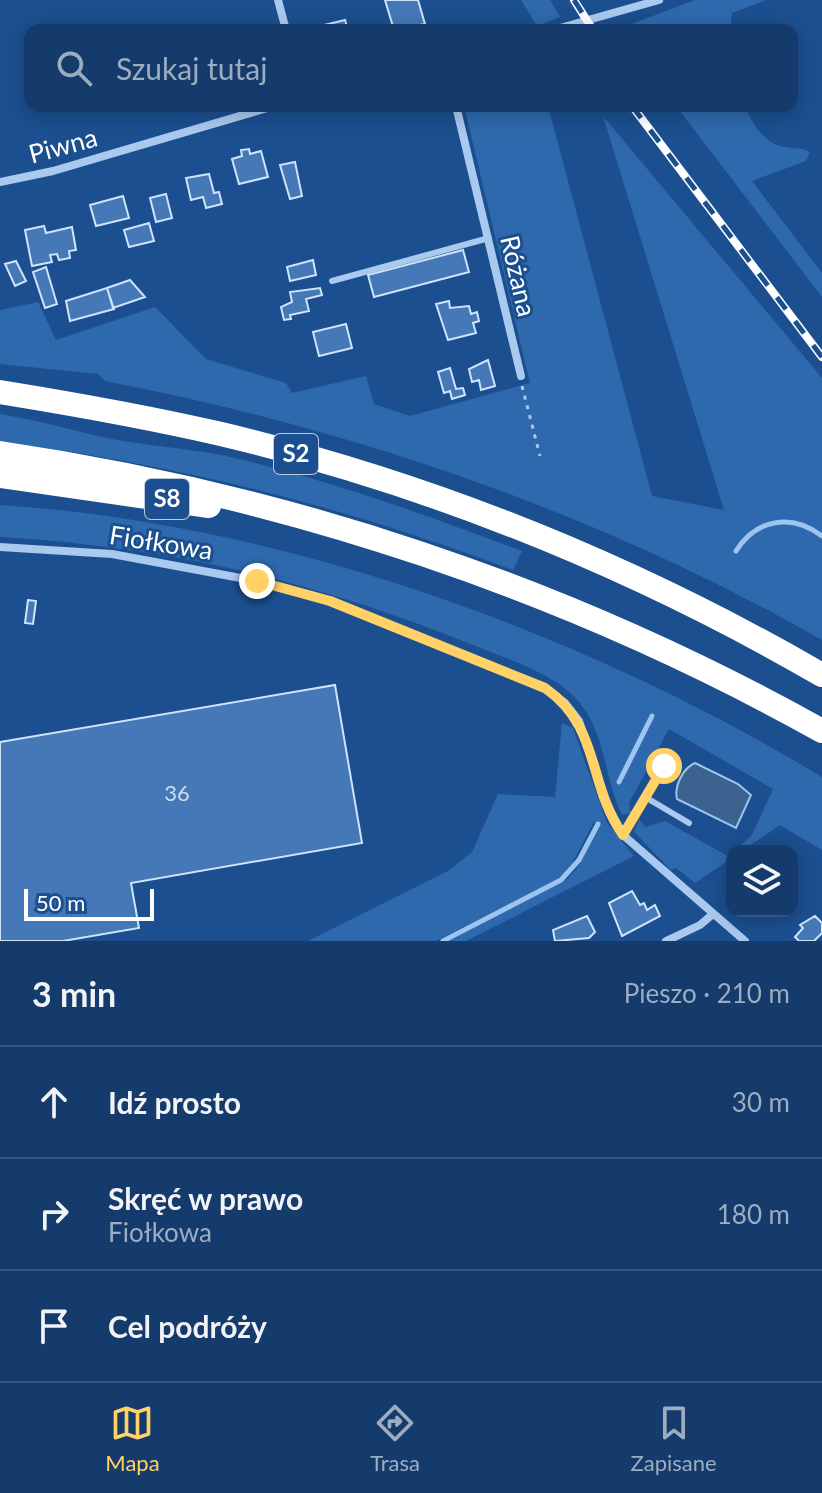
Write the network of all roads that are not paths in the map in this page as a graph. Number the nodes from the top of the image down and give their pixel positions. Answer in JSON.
{"nodes":[{"id":1,"x":278,"y":0,"type":"edge"},
{"id":2,"x":659,"y":0,"type":"edge"},
{"id":3,"x":284,"y":24,"type":"edge"},
{"id":4,"x":576,"y":24,"type":"edge"},
{"id":5,"x":254,"y":112,"type":"edge"},
{"id":6,"x":458,"y":112,"type":"edge"},
{"id":7,"x":0,"y":182,"type":"edge"},
{"id":8,"x":489,"y":238,"type":"junction"},
{"id":9,"x":332,"y":281,"type":"dead end"},
{"id":10,"x":521,"y":376,"type":"road end"},
{"id":11,"x":0,"y":392,"type":"edge"},
{"id":12,"x":0,"y":401,"type":"edge"},
{"id":13,"x":102,"y":409,"type":"junction"},
{"id":14,"x":0,"y":453,"type":"edge"},
{"id":15,"x":0,"y":476,"type":"edge"},
{"id":16,"x":333,"y":527,"type":"junction"},
{"id":17,"x":0,"y":547,"type":"edge"},
{"id":18,"x":822,"y":675,"type":"edge"},
{"id":19,"x":822,"y":731,"type":"edge"},
{"id":20,"x":664,"y":766,"type":"dead end"},
{"id":21,"x":645,"y":797,"type":"junction"},
{"id":22,"x":689,"y":823,"type":"dead end"},
{"id":23,"x":623,"y":835,"type":"junction"},
{"id":24,"x":713,"y":914,"type":"junction"},
{"id":25,"x":666,"y":941,"type":"edge"},
{"id":26,"x":745,"y":941,"type":"edge"}],
"edges":[{"from":1,"to":3,"type":"street"},
{"from":2,"to":4,"type":"street"},
{"from":5,"to":7,"type":"street","name":"Piwna"},
{"from":6,"to":8,"type":"street","name":"Różana"},
{"from":8,"to":9,"type":"lane"},
{"from":8,"to":10,"type":"street","name":"Różana"},
{"from":11,"to":13,"type":"highway"},
{"from":12,"to":13,"type":"highway","number":"S2"},
{"from":13,"to":18,"type":"highway","number":"S2"},
{"from":14,"to":16,"type":"highway","number":"S2"},
{"from":15,"to":16,"type":"highway","number":"S8"},
{"from":16,"to":19,"type":"highway","number":"S2"},
{"from":17,"to":23,"type":"street","name":"Fiołkowa"},
{"from":20,"to":21,"type":"lane"},
{"from":21,"to":22,"type":"lane"},
{"from":21,"to":23,"type":"lane"},
{"from":23,"to":24,"type":"street","name":"Fiołkowa"},
{"from":24,"to":25,"type":"street"},
{"from":24,"to":26,"type":"street","name":"Fiołkowa"}]}
